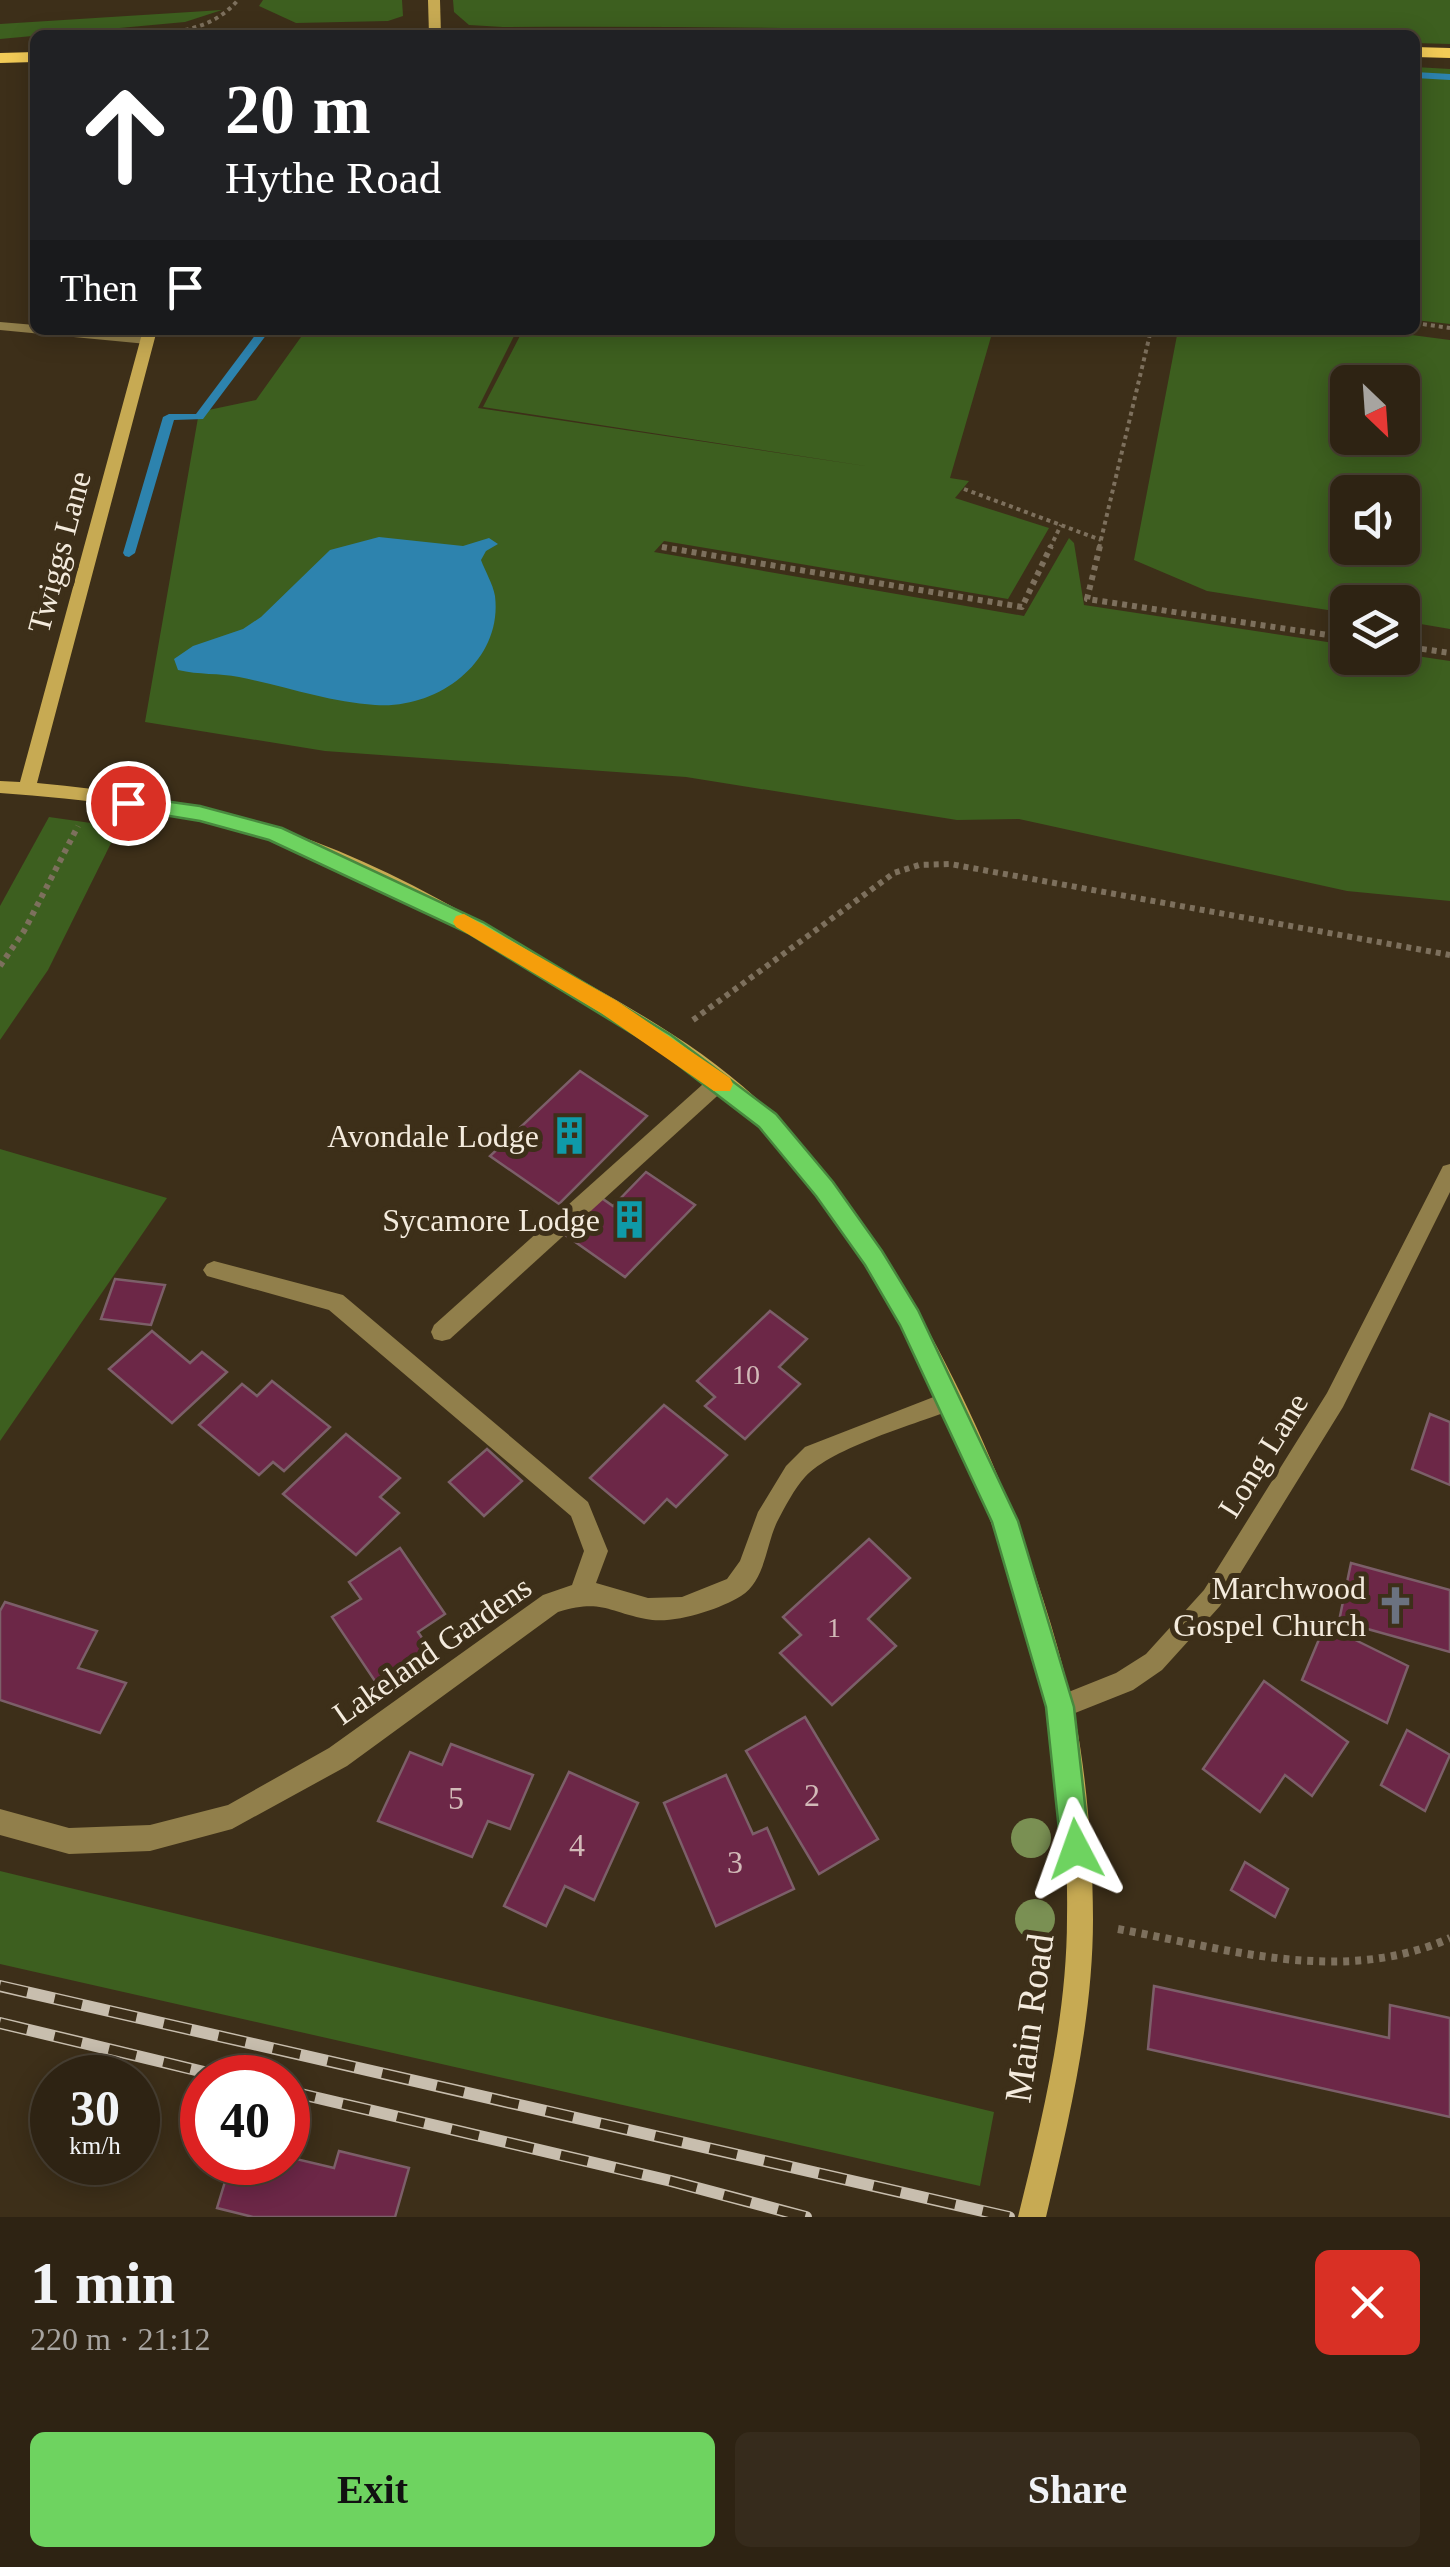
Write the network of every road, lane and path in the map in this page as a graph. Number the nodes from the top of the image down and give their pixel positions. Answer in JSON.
{"nodes":[{"id":1,"x":238,"y":0,"type":"edge"},
{"id":2,"x":434,"y":0,"type":"edge"},
{"id":3,"x":176,"y":30,"type":"edge"},
{"id":4,"x":435,"y":30,"type":"edge"},
{"id":5,"x":1420,"y":52,"type":"edge"},
{"id":6,"x":1450,"y":54,"type":"edge"},
{"id":7,"x":30,"y":56,"type":"edge"},
{"id":8,"x":0,"y":58,"type":"edge"},
{"id":9,"x":1420,"y":324,"type":"edge"},
{"id":10,"x":0,"y":326,"type":"edge"},
{"id":11,"x":1450,"y":328,"type":"edge"},
{"id":12,"x":30,"y":329,"type":"edge"},
{"id":13,"x":148,"y":335,"type":"edge"},
{"id":14,"x":1151,"y":335,"type":"edge"},
{"id":15,"x":964,"y":489,"type":"dead end"},
{"id":16,"x":1061,"y":525,"type":"junction"},
{"id":17,"x":1101,"y":540,"type":"junction"},
{"id":18,"x":662,"y":547,"type":"dead end"},
{"id":19,"x":1330,"y":635,"type":"edge"},
{"id":20,"x":1420,"y":649,"type":"edge"},
{"id":21,"x":1450,"y":653,"type":"edge"},
{"id":22,"x":0,"y":787,"type":"edge"},
{"id":23,"x":27,"y":788,"type":"junction"},
{"id":24,"x":92,"y":798,"type":"junction"},
{"id":25,"x":1450,"y":955,"type":"edge"},
{"id":26,"x":0,"y":966,"type":"edge"},
{"id":27,"x":664,"y":1042,"type":"junction"},
{"id":28,"x":719,"y":1082,"type":"junction"},
{"id":29,"x":1450,"y":1172,"type":"edge"},
{"id":30,"x":214,"y":1270,"type":"dead end"},
{"id":31,"x":442,"y":1332,"type":"dead end"},
{"id":32,"x":949,"y":1401,"type":"junction"},
{"id":33,"x":581,"y":1594,"type":"junction"},
{"id":34,"x":1060,"y":1707,"type":"junction"},
{"id":35,"x":0,"y":1822,"type":"edge"},
{"id":36,"x":1080,"y":1923,"type":"junction"},
{"id":37,"x":1450,"y":1938,"type":"edge"},
{"id":38,"x":1032,"y":2217,"type":"edge"}],
"edges":[{"from":1,"to":3,"type":"path"},
{"from":2,"to":4,"type":"street"},
{"from":5,"to":6,"type":"main road"},
{"from":7,"to":8,"type":"main road"},
{"from":9,"to":11,"type":"path"},
{"from":10,"to":12,"type":"street"},
{"from":13,"to":23,"type":"street","name":"Twiggs Lane"},
{"from":14,"to":17,"type":"path"},
{"from":15,"to":16,"type":"path"},
{"from":16,"to":17,"type":"path"},
{"from":16,"to":18,"type":"path"},
{"from":17,"to":19,"type":"path"},
{"from":20,"to":21,"type":"path"},
{"from":22,"to":23,"type":"street","name":"Main Road"},
{"from":23,"to":24,"type":"street","name":"Main Road"},
{"from":24,"to":26,"type":"path"},
{"from":24,"to":27,"type":"street","name":"Main Road"},
{"from":25,"to":27,"type":"path"},
{"from":27,"to":28,"type":"street","name":"Main Road"},
{"from":28,"to":31,"type":"street"},
{"from":28,"to":32,"type":"street","name":"Main Road"},
{"from":29,"to":34,"type":"street","name":"Long Lane"},
{"from":30,"to":33,"type":"street"},
{"from":32,"to":33,"type":"street","name":"Lakeland Gardens"},
{"from":32,"to":34,"type":"street","name":"Main Road"},
{"from":33,"to":35,"type":"street","name":"Lakeland Gardens"},
{"from":34,"to":36,"type":"street","name":"Main Road"},
{"from":36,"to":37,"type":"path"},
{"from":36,"to":38,"type":"street","name":"Main Road"}]}
